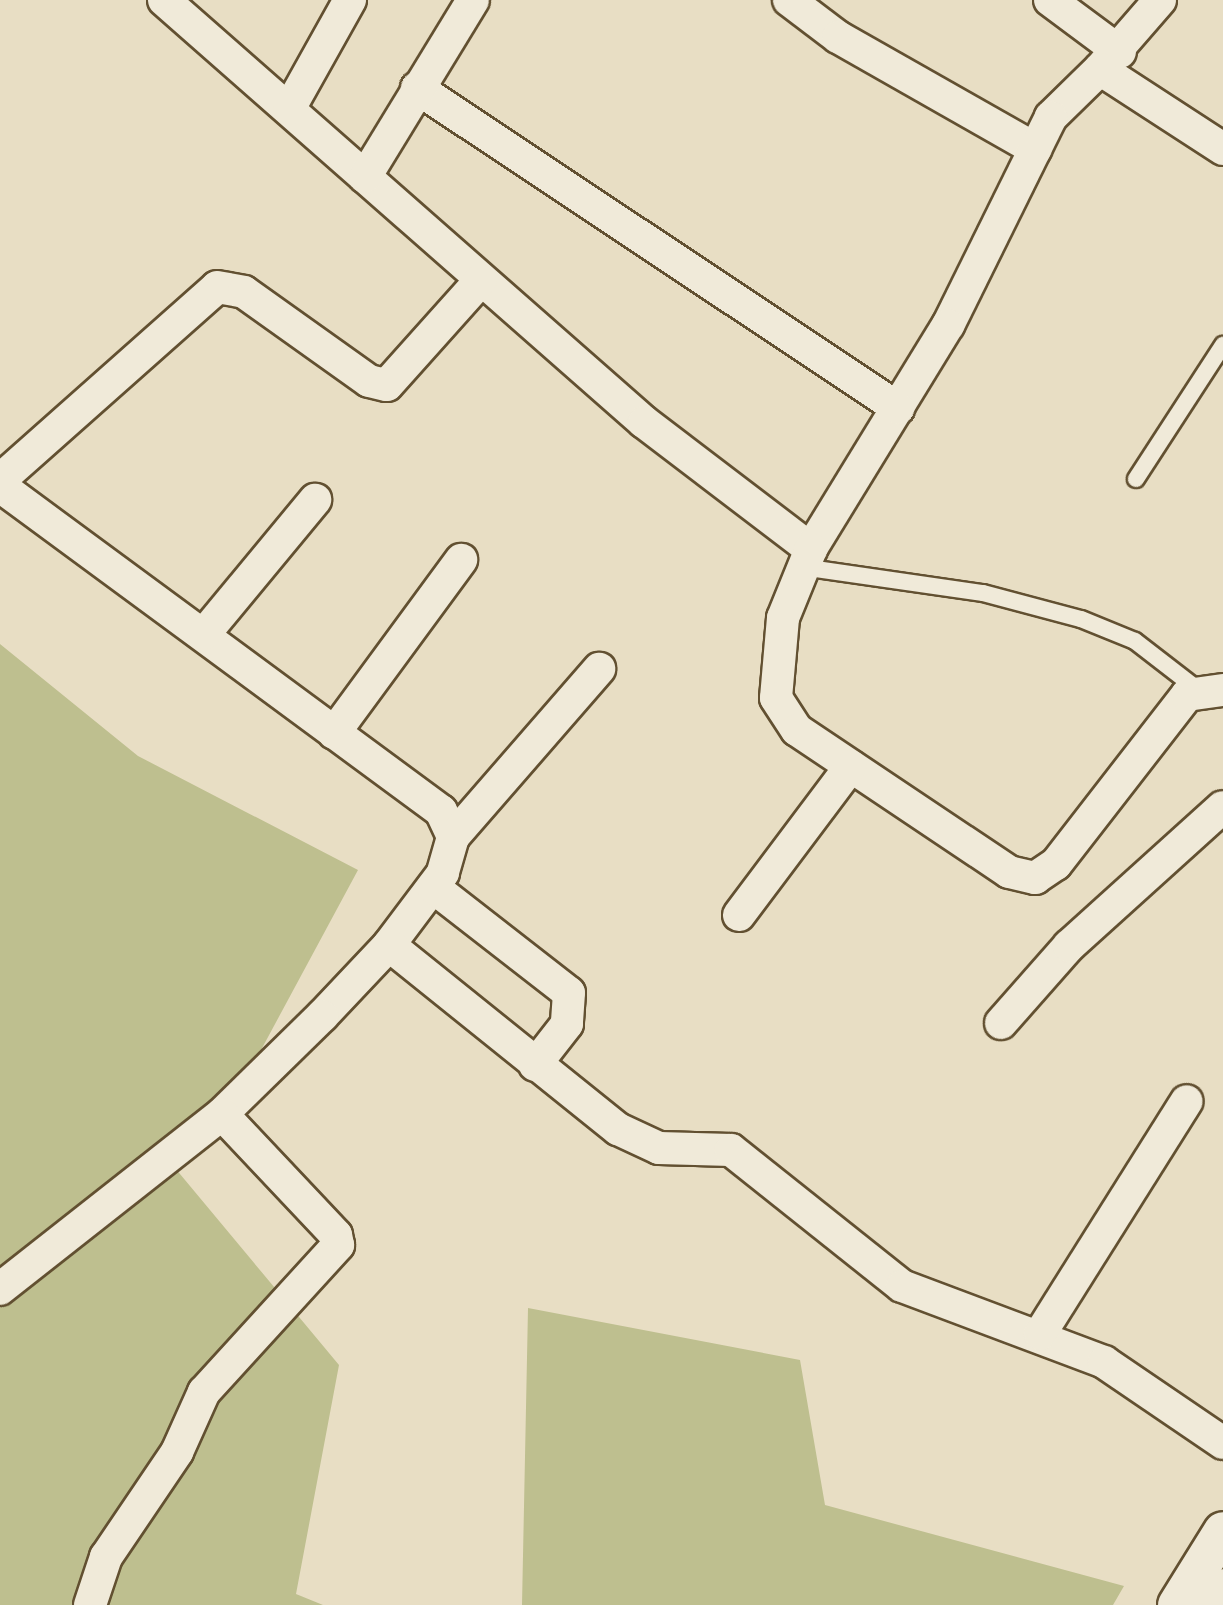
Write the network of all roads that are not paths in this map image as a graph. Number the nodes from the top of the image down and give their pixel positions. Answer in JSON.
{"nodes":[{"id":1,"x":164,"y":0,"type":"edge"},
{"id":2,"x":473,"y":0,"type":"edge"},
{"id":3,"x":789,"y":0,"type":"edge"},
{"id":4,"x":1050,"y":0,"type":"edge"},
{"id":5,"x":1160,"y":0,"type":"edge"},
{"id":6,"x":335,"y":6,"type":"edge"},
{"id":7,"x":1110,"y":60,"type":"junction"},
{"id":8,"x":417,"y":88,"type":"junction"},
{"id":9,"x":289,"y":109,"type":"junction"},
{"id":10,"x":1035,"y":149,"type":"junction"},
{"id":11,"x":1223,"y":149,"type":"edge"},
{"id":12,"x":365,"y":177,"type":"junction"},
{"id":13,"x":481,"y":280,"type":"junction"},
{"id":14,"x":1223,"y":345,"type":"edge"},
{"id":15,"x":898,"y":408,"type":"junction"},
{"id":16,"x":1136,"y":479,"type":"dead end"},
{"id":17,"x":0,"y":480,"type":"edge"},
{"id":18,"x":0,"y":486,"type":"edge"},
{"id":19,"x":315,"y":500,"type":"dead end"},
{"id":20,"x":806,"y":558,"type":"junction"},
{"id":21,"x":461,"y":560,"type":"dead end"},
{"id":22,"x":205,"y":633,"type":"junction"},
{"id":23,"x":599,"y":669,"type":"dead end"},
{"id":24,"x":1210,"y":689,"type":"edge"},
{"id":25,"x":334,"y":733,"type":"junction"},
{"id":26,"x":851,"y":766,"type":"junction"},
{"id":27,"x":1223,"y":807,"type":"edge"},
{"id":28,"x":453,"y":837,"type":"junction"},
{"id":29,"x":433,"y":887,"type":"junction"},
{"id":30,"x":738,"y":915,"type":"dead end"},
{"id":31,"x":389,"y":945,"type":"junction"},
{"id":32,"x":1001,"y":1023,"type":"dead end"},
{"id":33,"x":535,"y":1065,"type":"junction"},
{"id":34,"x":1187,"y":1101,"type":"dead end"},
{"id":35,"x":222,"y":1114,"type":"junction"},
{"id":36,"x":0,"y":1289,"type":"edge"},
{"id":37,"x":1040,"y":1334,"type":"junction"},
{"id":38,"x":1223,"y":1443,"type":"edge"},
{"id":39,"x":1223,"y":1531,"type":"edge"},
{"id":40,"x":1223,"y":1588,"type":"edge"},
{"id":41,"x":90,"y":1605,"type":"edge"},
{"id":42,"x":1177,"y":1605,"type":"edge"},
{"id":43,"x":1212,"y":1605,"type":"edge"}],
"edges":[{"from":1,"to":9,"type":"street"},
{"from":2,"to":8,"type":"street"},
{"from":3,"to":10,"type":"street"},
{"from":4,"to":7,"type":"street"},
{"from":5,"to":7,"type":"street"},
{"from":6,"to":9,"type":"street"},
{"from":7,"to":10,"type":"street"},
{"from":7,"to":11,"type":"street"},
{"from":8,"to":12,"type":"street"},
{"from":8,"to":15,"type":"street"},
{"from":9,"to":12,"type":"street"},
{"from":10,"to":15,"type":"street"},
{"from":12,"to":13,"type":"street"},
{"from":13,"to":17,"type":"street"},
{"from":13,"to":20,"type":"street"},
{"from":14,"to":16,"type":"lane"},
{"from":15,"to":20,"type":"street"},
{"from":18,"to":22,"type":"street"},
{"from":19,"to":22,"type":"street"},
{"from":20,"to":24,"type":"lane"},
{"from":20,"to":26,"type":"street"},
{"from":21,"to":25,"type":"street"},
{"from":22,"to":25,"type":"street"},
{"from":23,"to":28,"type":"street"},
{"from":24,"to":26,"type":"street"},
{"from":25,"to":28,"type":"street"},
{"from":26,"to":30,"type":"street"},
{"from":27,"to":32,"type":"street"},
{"from":28,"to":29,"type":"street"},
{"from":29,"to":31,"type":"street"},
{"from":29,"to":33,"type":"street"},
{"from":31,"to":33,"type":"street"},
{"from":31,"to":35,"type":"street"},
{"from":33,"to":37,"type":"street"},
{"from":34,"to":37,"type":"street"},
{"from":35,"to":36,"type":"street"},
{"from":35,"to":41,"type":"street"},
{"from":37,"to":38,"type":"street"},
{"from":39,"to":42,"type":"street"},
{"from":40,"to":43,"type":"street"}]}
